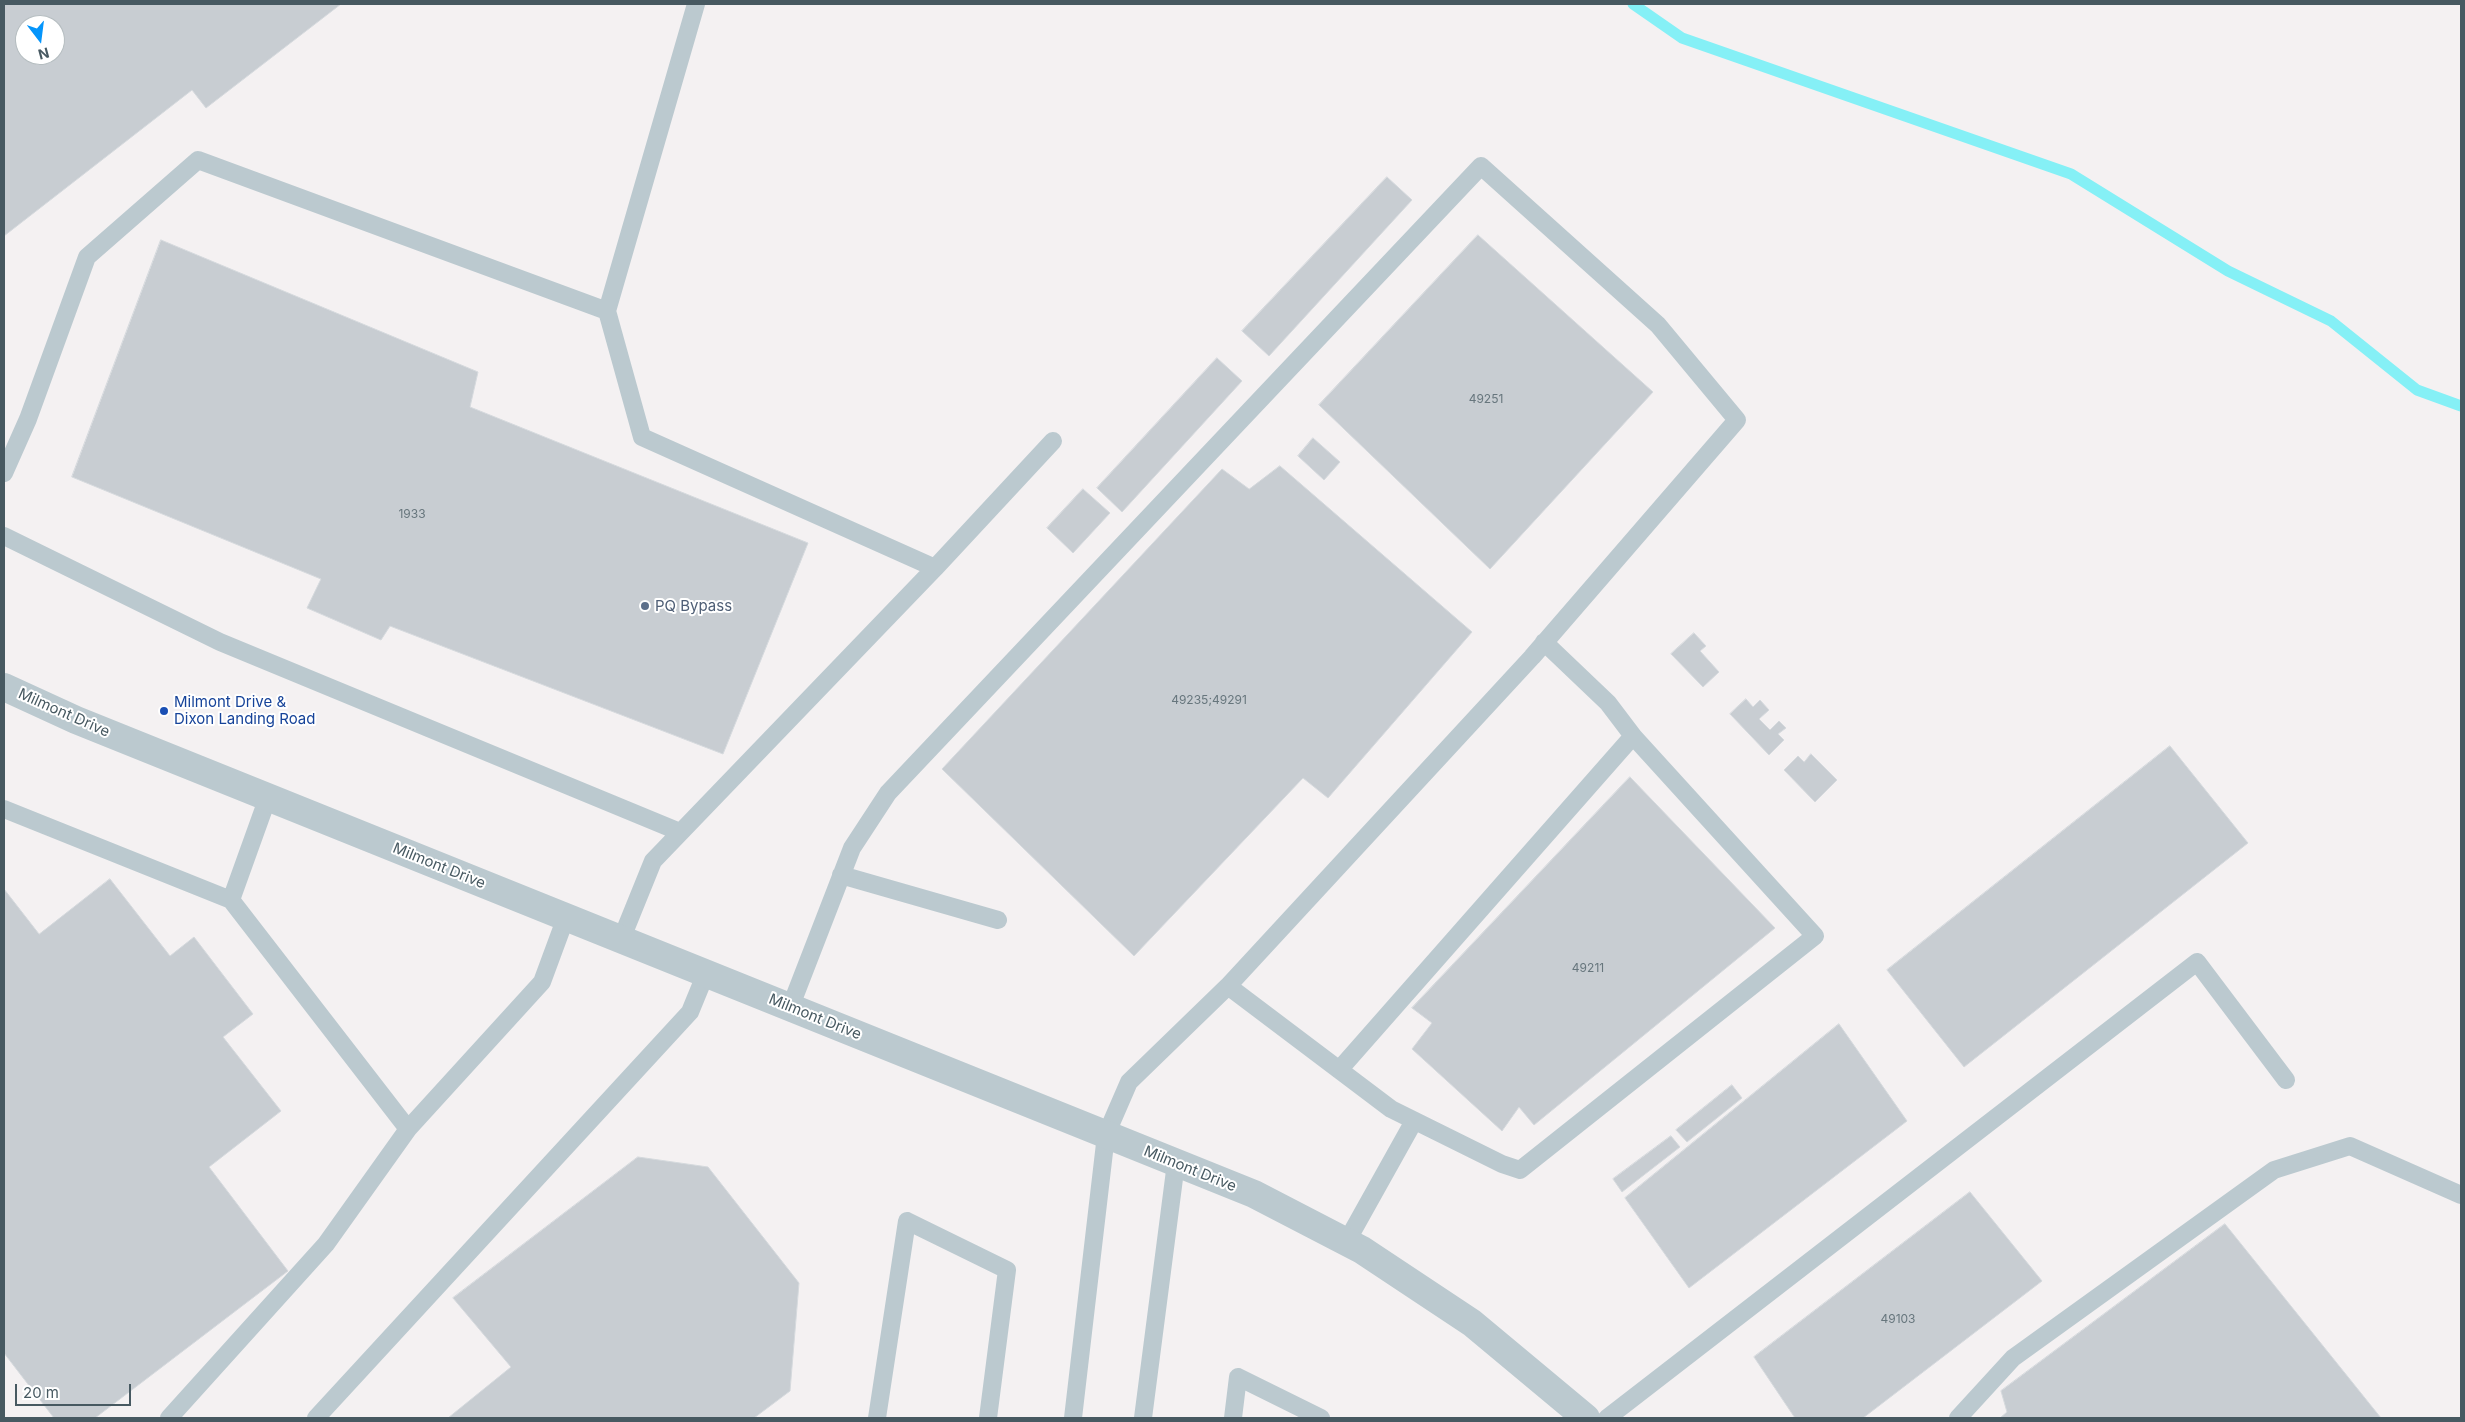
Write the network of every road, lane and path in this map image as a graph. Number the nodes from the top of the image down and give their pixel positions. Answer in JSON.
{"nodes":[{"id":1,"x":696,"y":4,"type":"edge"},
{"id":2,"x":607,"y":311,"type":"junction"},
{"id":3,"x":1053,"y":441,"type":"dead end"},
{"id":4,"x":4,"y":473,"type":"edge"},
{"id":5,"x":4,"y":536,"type":"edge"},
{"id":6,"x":935,"y":568,"type":"junction"},
{"id":7,"x":1544,"y":642,"type":"junction"},
{"id":8,"x":4,"y":687,"type":"edge"},
{"id":9,"x":1633,"y":736,"type":"junction"},
{"id":10,"x":268,"y":797,"type":"junction"},
{"id":11,"x":4,"y":809,"type":"edge"},
{"id":12,"x":680,"y":832,"type":"junction"},
{"id":13,"x":842,"y":874,"type":"junction"},
{"id":14,"x":231,"y":900,"type":"junction"},
{"id":15,"x":566,"y":917,"type":"junction"},
{"id":16,"x":998,"y":920,"type":"dead end"},
{"id":17,"x":621,"y":940,"type":"junction"},
{"id":18,"x":706,"y":973,"type":"junction"},
{"id":19,"x":1228,"y":986,"type":"junction"},
{"id":20,"x":790,"y":1008,"type":"junction"},
{"id":21,"x":1339,"y":1070,"type":"junction"},
{"id":22,"x":2286,"y":1080,"type":"dead end"},
{"id":23,"x":1414,"y":1120,"type":"junction"},
{"id":24,"x":408,"y":1129,"type":"junction"},
{"id":25,"x":1106,"y":1135,"type":"junction"},
{"id":26,"x":1176,"y":1164,"type":"junction"},
{"id":27,"x":2461,"y":1195,"type":"edge"},
{"id":28,"x":1346,"y":1241,"type":"junction"},
{"id":29,"x":168,"y":1418,"type":"edge"},
{"id":30,"x":316,"y":1418,"type":"edge"},
{"id":31,"x":878,"y":1418,"type":"edge"},
{"id":32,"x":988,"y":1418,"type":"edge"},
{"id":33,"x":1073,"y":1418,"type":"edge"},
{"id":34,"x":1143,"y":1418,"type":"edge"},
{"id":35,"x":1232,"y":1418,"type":"edge"},
{"id":36,"x":1321,"y":1418,"type":"edge"},
{"id":37,"x":1586,"y":1418,"type":"edge"},
{"id":38,"x":1607,"y":1418,"type":"edge"},
{"id":39,"x":1958,"y":1418,"type":"edge"}],
"edges":[{"from":1,"to":2,"type":"lane"},
{"from":2,"to":4,"type":"lane"},
{"from":2,"to":6,"type":"lane"},
{"from":3,"to":6,"type":"lane"},
{"from":5,"to":12,"type":"lane"},
{"from":6,"to":12,"type":"lane"},
{"from":7,"to":9,"type":"lane"},
{"from":7,"to":13,"type":"lane"},
{"from":7,"to":19,"type":"lane"},
{"from":8,"to":10,"type":"street","name":"Milmont Drive"},
{"from":9,"to":21,"type":"lane"},
{"from":9,"to":23,"type":"lane"},
{"from":10,"to":14,"type":"lane"},
{"from":10,"to":15,"type":"street","name":"Milmont Drive"},
{"from":11,"to":14,"type":"lane"},
{"from":12,"to":17,"type":"lane"},
{"from":13,"to":16,"type":"lane"},
{"from":13,"to":20,"type":"lane"},
{"from":14,"to":24,"type":"lane"},
{"from":15,"to":17,"type":"street","name":"Milmont Drive"},
{"from":15,"to":24,"type":"lane"},
{"from":17,"to":18,"type":"street","name":"Milmont Drive"},
{"from":18,"to":20,"type":"street","name":"Milmont Drive"},
{"from":18,"to":30,"type":"lane"},
{"from":19,"to":21,"type":"lane"},
{"from":19,"to":25,"type":"lane"},
{"from":20,"to":25,"type":"street","name":"Milmont Drive"},
{"from":21,"to":23,"type":"lane"},
{"from":22,"to":38,"type":"lane"},
{"from":23,"to":28,"type":"lane"},
{"from":24,"to":29,"type":"lane"},
{"from":25,"to":26,"type":"street","name":"Milmont Drive"},
{"from":25,"to":33,"type":"lane"},
{"from":26,"to":28,"type":"street","name":"Milmont Drive"},
{"from":26,"to":34,"type":"lane"},
{"from":27,"to":39,"type":"lane"},
{"from":28,"to":37,"type":"street","name":"Milmont Drive"},
{"from":31,"to":32,"type":"lane"},
{"from":35,"to":36,"type":"lane"}]}
